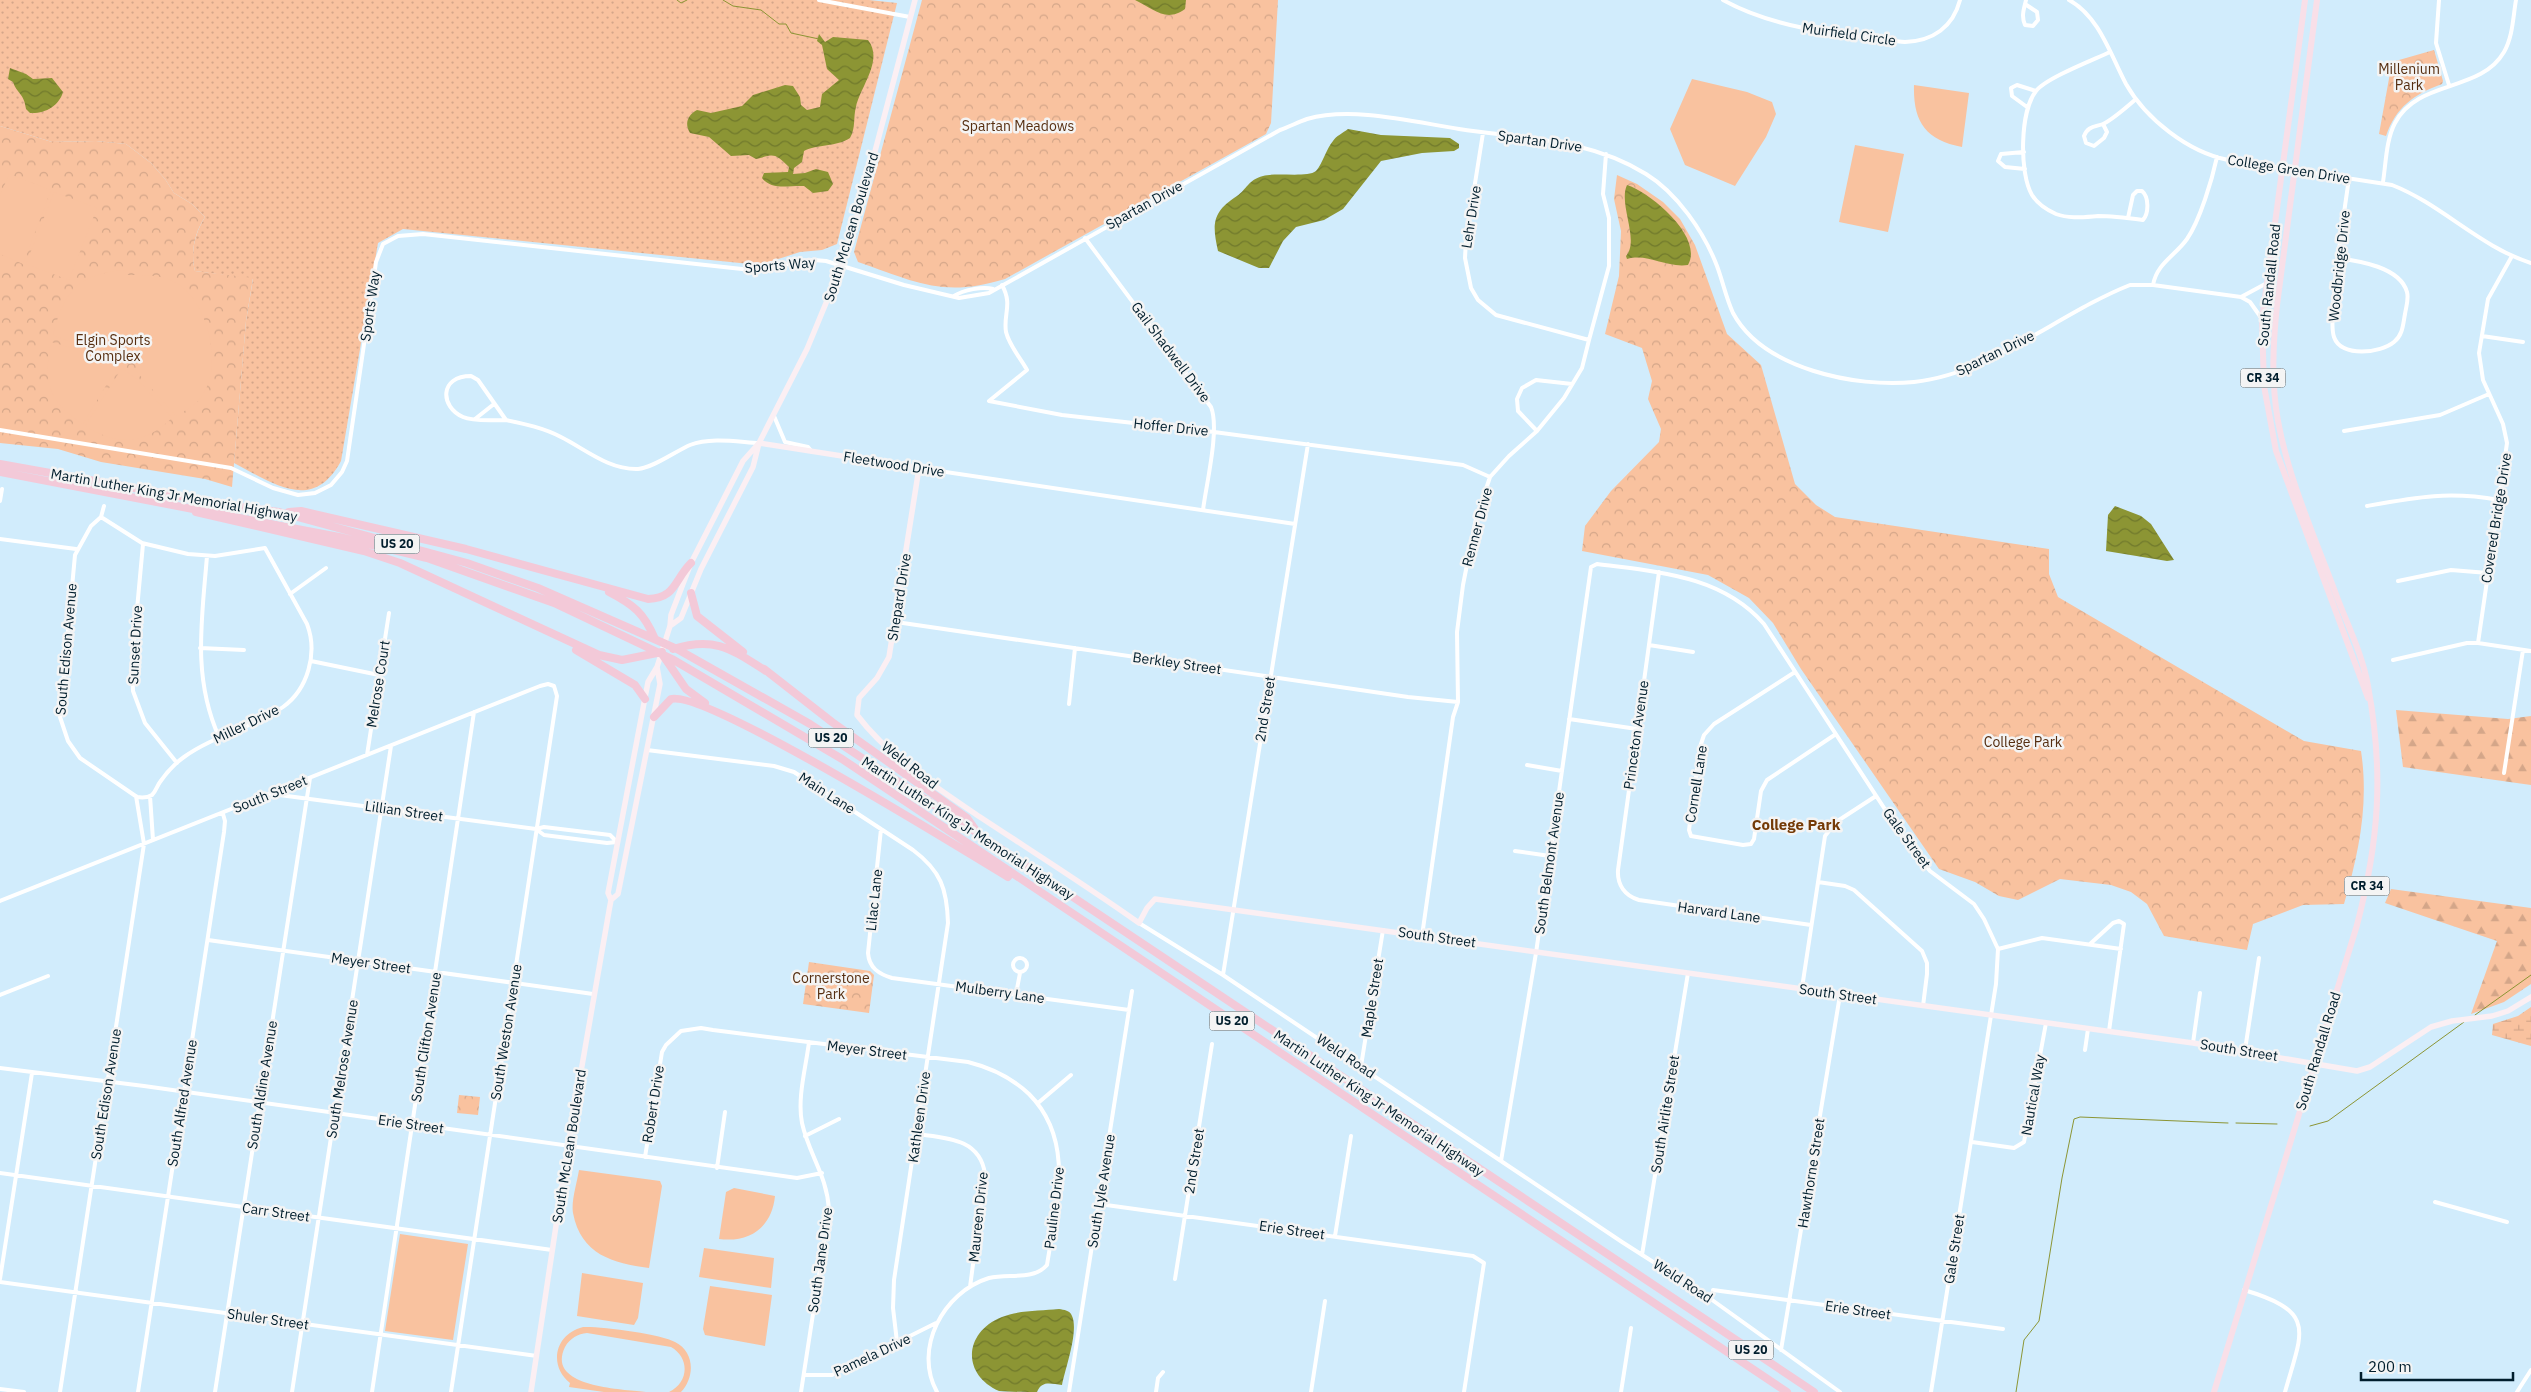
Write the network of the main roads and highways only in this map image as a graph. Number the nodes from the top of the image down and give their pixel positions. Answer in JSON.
{"nodes":[{"id":1,"x":2304,"y":0,"type":"edge"},
{"id":2,"x":2317,"y":0,"type":"edge"},
{"id":3,"x":0,"y":464,"type":"edge"},
{"id":4,"x":0,"y":472,"type":"edge"},
{"id":5,"x":176,"y":504,"type":"junction"},
{"id":6,"x":279,"y":512,"type":"junction"},
{"id":7,"x":691,"y":562,"type":"road end"},
{"id":8,"x":596,"y":585,"type":"junction"},
{"id":9,"x":691,"y":593,"type":"road end"},
{"id":10,"x":548,"y":633,"type":"junction"},
{"id":11,"x":661,"y":653,"type":"junction"},
{"id":12,"x":766,"y":671,"type":"junction"},
{"id":13,"x":645,"y":699,"type":"road end"},
{"id":14,"x":2370,"y":703,"type":"junction"},
{"id":15,"x":654,"y":717,"type":"road end"},
{"id":16,"x":726,"y":717,"type":"junction"},
{"id":17,"x":980,"y":835,"type":"junction"},
{"id":18,"x":1053,"y":902,"type":"junction"},
{"id":19,"x":1786,"y":1392,"type":"edge"},
{"id":20,"x":1814,"y":1392,"type":"edge"},
{"id":21,"x":2214,"y":1392,"type":"edge"}],
"edges":[{"from":1,"to":14,"type":"main road","name":"South Randall Road","number":"CR 34"},
{"from":2,"to":14,"type":"main road","name":"South Randall Road","number":"CR 34"},
{"from":3,"to":6,"type":"highway","name":"Martin Luther King Jr Memorial Highway","number":"US 20"},
{"from":4,"to":5,"type":"highway","name":"Martin Luther King Jr Memorial Highway","number":"US 20"},
{"from":5,"to":10,"type":"highway"},
{"from":5,"to":18,"type":"highway","name":"Martin Luther King Jr Memorial Highway","number":"US 20"},
{"from":6,"to":8,"type":"highway"},
{"from":6,"to":17,"type":"highway","name":"Martin Luther King Jr Memorial Highway","number":"US 20"},
{"from":7,"to":8,"type":"highway"},
{"from":8,"to":11,"type":"highway"},
{"from":9,"to":12,"type":"highway"},
{"from":10,"to":11,"type":"highway"},
{"from":10,"to":13,"type":"highway"},
{"from":11,"to":12,"type":"highway"},
{"from":11,"to":16,"type":"highway"},
{"from":12,"to":17,"type":"highway"},
{"from":14,"to":21,"type":"main road","name":"South Randall Road","number":"CR 34"},
{"from":15,"to":16,"type":"highway"},
{"from":16,"to":18,"type":"highway"},
{"from":17,"to":20,"type":"highway","name":"Martin Luther King Jr Memorial Highway","number":"US 20"},
{"from":18,"to":19,"type":"highway","name":"Martin Luther King Jr Memorial Highway","number":"US 20"}]}
